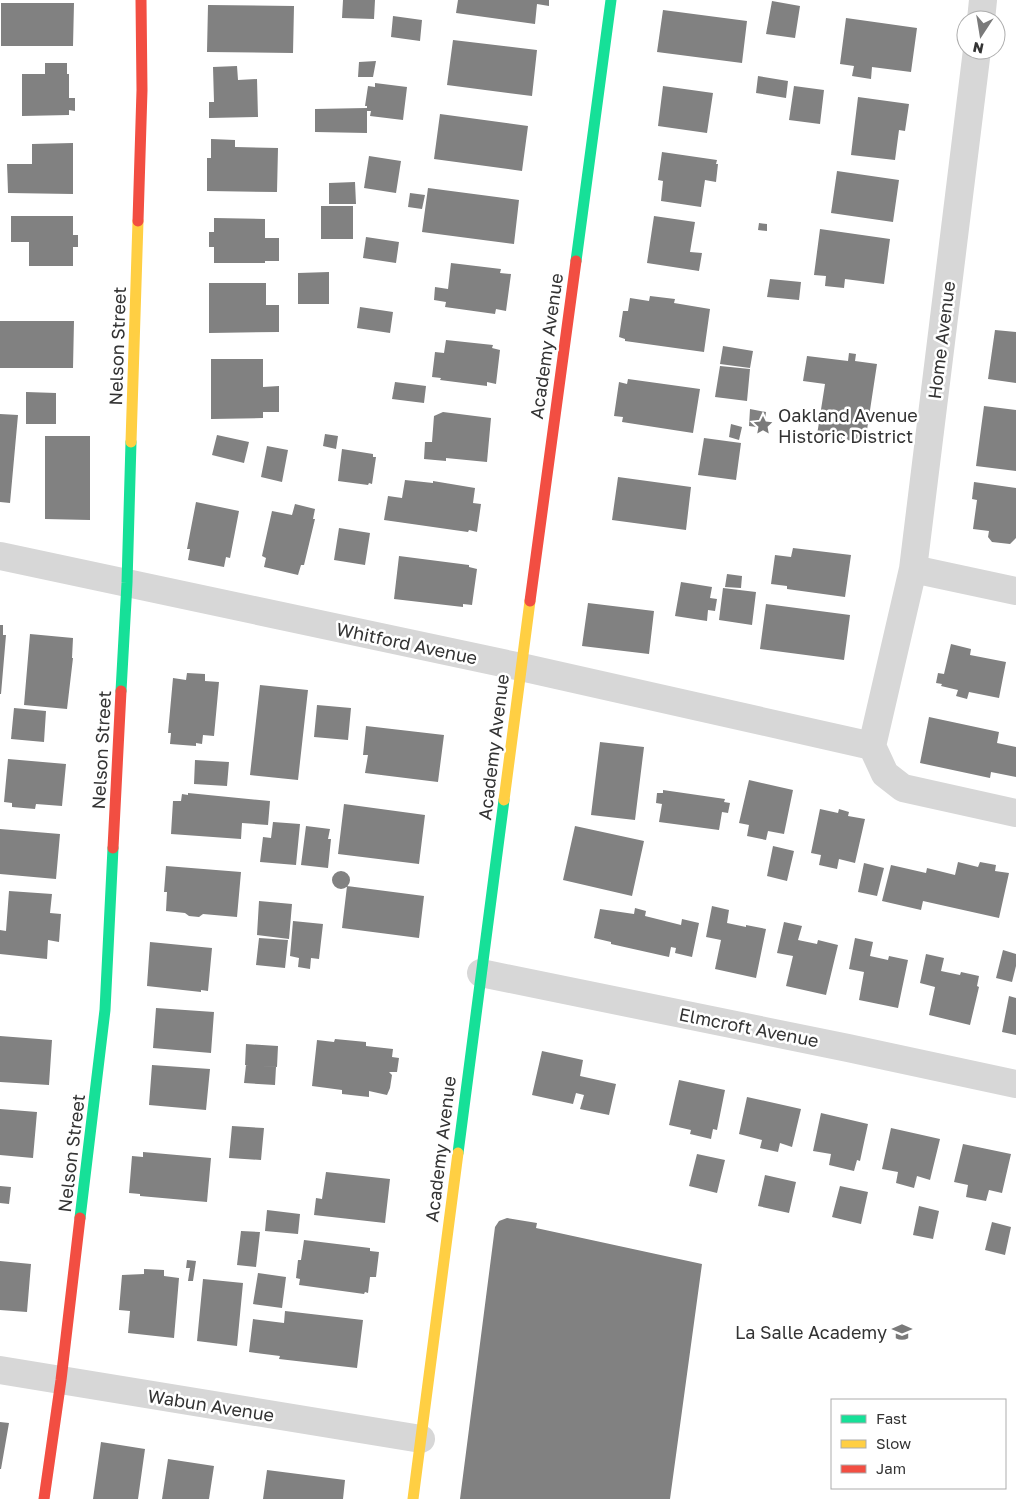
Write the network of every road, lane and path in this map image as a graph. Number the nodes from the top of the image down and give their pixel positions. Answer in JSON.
{"nodes":[{"id":1,"x":141,"y":0,"type":"edge"},
{"id":2,"x":611,"y":0,"type":"edge"},
{"id":3,"x":976,"y":60,"type":"edge"},
{"id":4,"x":0,"y":556,"type":"edge"},
{"id":5,"x":913,"y":569,"type":"junction"},
{"id":6,"x":127,"y":583,"type":"junction"},
{"id":7,"x":1016,"y":591,"type":"edge"},
{"id":8,"x":521,"y":667,"type":"junction"},
{"id":9,"x":872,"y":746,"type":"junction"},
{"id":10,"x":1016,"y":813,"type":"edge"},
{"id":11,"x":481,"y":973,"type":"junction"},
{"id":12,"x":1016,"y":1084,"type":"edge"},
{"id":13,"x":0,"y":1370,"type":"edge"},
{"id":14,"x":61,"y":1380,"type":"junction"},
{"id":15,"x":421,"y":1439,"type":"junction"},
{"id":16,"x":44,"y":1499,"type":"edge"},
{"id":17,"x":413,"y":1499,"type":"edge"}],
"edges":[{"from":1,"to":6,"type":"street","name":"Nelson Street"},
{"from":2,"to":8,"type":"street","name":"Academy Avenue"},
{"from":3,"to":5,"type":"street","name":"Home Avenue"},
{"from":4,"to":6,"type":"street","name":"Whitford Avenue"},
{"from":5,"to":7,"type":"street"},
{"from":5,"to":9,"type":"street","name":"Home Avenue"},
{"from":6,"to":8,"type":"street","name":"Whitford Avenue"},
{"from":6,"to":14,"type":"street","name":"Nelson Street"},
{"from":8,"to":9,"type":"street","name":"Whitford Avenue"},
{"from":8,"to":11,"type":"street","name":"Academy Avenue"},
{"from":9,"to":10,"type":"street"},
{"from":11,"to":12,"type":"street","name":"Elmcroft Avenue"},
{"from":11,"to":15,"type":"street","name":"Academy Avenue"},
{"from":13,"to":14,"type":"street","name":"Wabun Avenue"},
{"from":14,"to":15,"type":"street","name":"Wabun Avenue"},
{"from":14,"to":16,"type":"street","name":"Nelson Street"},
{"from":15,"to":17,"type":"street","name":"Academy Avenue"}]}
